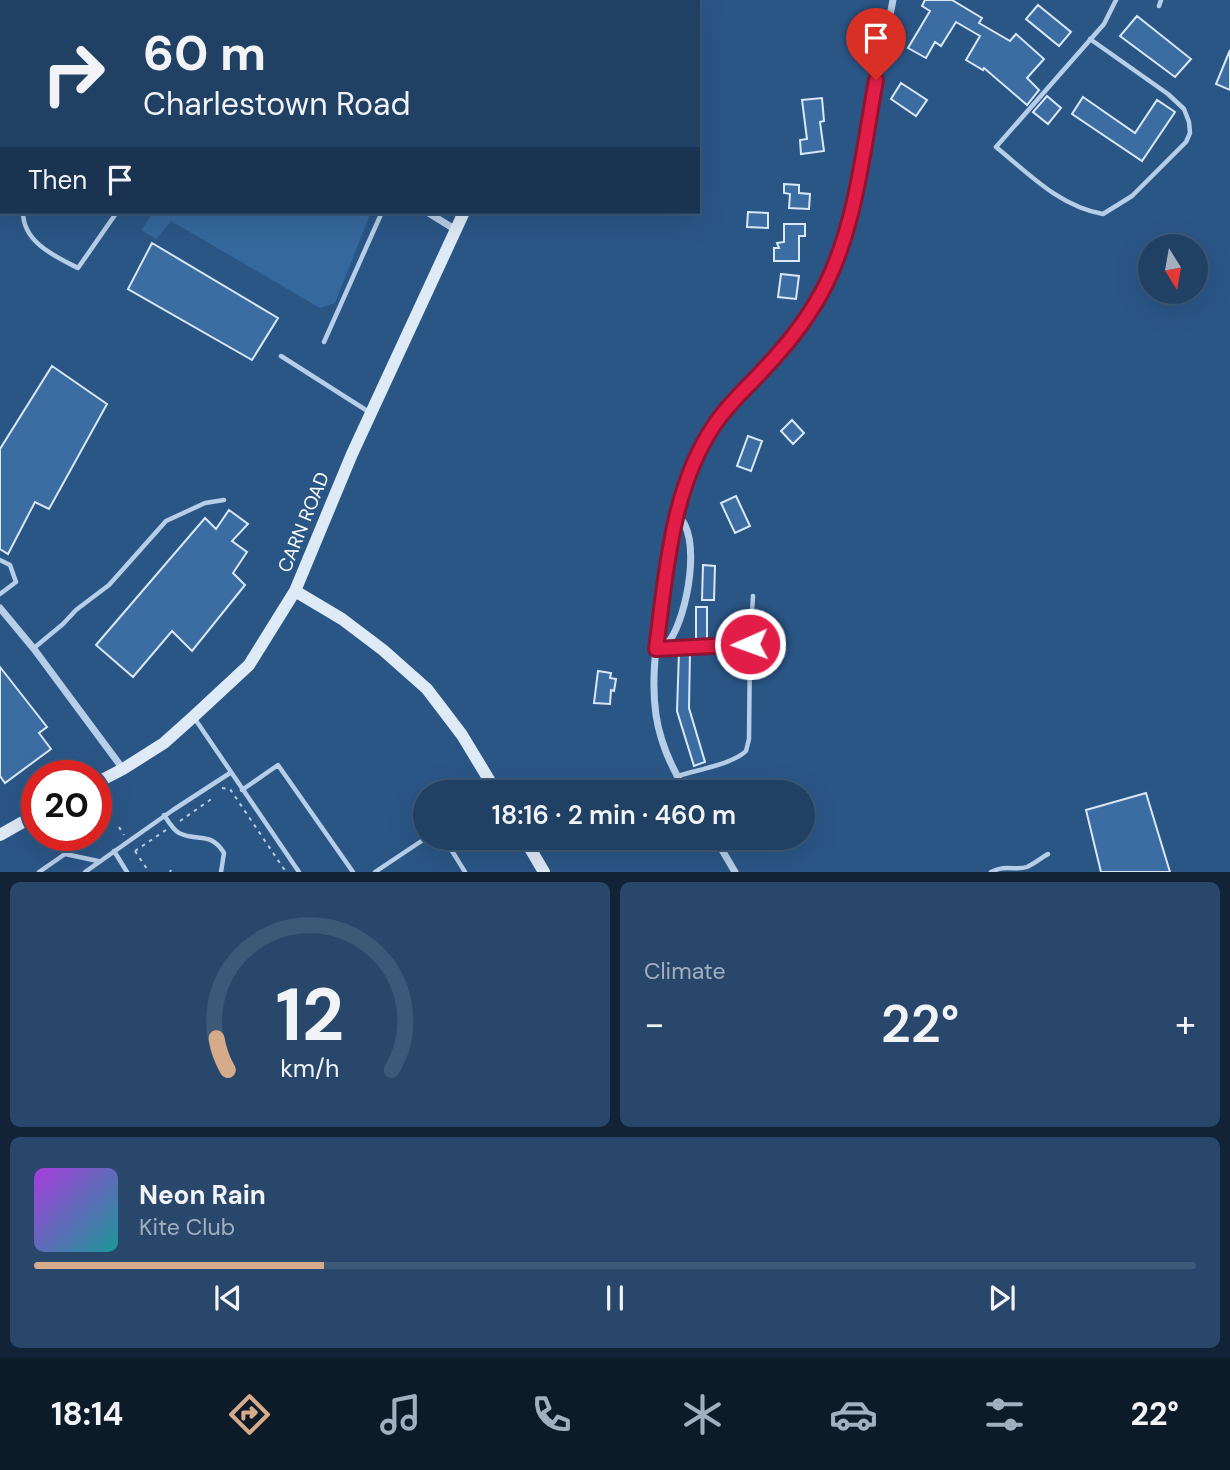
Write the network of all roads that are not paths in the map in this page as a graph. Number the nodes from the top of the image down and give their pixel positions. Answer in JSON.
{"nodes":[{"id":1,"x":893,"y":0,"type":"edge"},
{"id":2,"x":1116,"y":0,"type":"edge"},
{"id":3,"x":1161,"y":0,"type":"edge"},
{"id":4,"x":1159,"y":6,"type":"dead end"},
{"id":5,"x":1090,"y":39,"type":"junction"},
{"id":6,"x":23,"y":214,"type":"edge"},
{"id":7,"x":116,"y":214,"type":"edge"},
{"id":8,"x":381,"y":214,"type":"edge"},
{"id":9,"x":429,"y":214,"type":"edge"},
{"id":10,"x":463,"y":214,"type":"edge"},
{"id":11,"x":456,"y":230,"type":"junction"},
{"id":12,"x":324,"y":342,"type":"dead end"},
{"id":13,"x":281,"y":356,"type":"dead end"},
{"id":14,"x":371,"y":413,"type":"junction"},
{"id":15,"x":224,"y":500,"type":"dead end"},
{"id":16,"x":677,"y":514,"type":"junction"},
{"id":17,"x":0,"y":560,"type":"edge"},
{"id":18,"x":295,"y":591,"type":"junction"},
{"id":19,"x":0,"y":594,"type":"edge"},
{"id":20,"x":753,"y":596,"type":"dead end"},
{"id":21,"x":0,"y":608,"type":"edge"},
{"id":22,"x":750,"y":644,"type":"junction"},
{"id":23,"x":34,"y":649,"type":"junction"},
{"id":24,"x":656,"y":649,"type":"junction"},
{"id":25,"x":193,"y":717,"type":"junction"},
{"id":26,"x":123,"y":769,"type":"junction"},
{"id":27,"x":230,"y":772,"type":"junction"},
{"id":28,"x":112,"y":775,"type":"edge"},
{"id":29,"x":677,"y":776,"type":"junction"},
{"id":30,"x":489,"y":780,"type":"edge"},
{"id":31,"x":679,"y":780,"type":"edge"},
{"id":32,"x":242,"y":790,"type":"junction"},
{"id":33,"x":164,"y":816,"type":"junction"},
{"id":34,"x":21,"y":823,"type":"edge"},
{"id":35,"x":0,"y":835,"type":"edge"},
{"id":36,"x":413,"y":847,"type":"edge"},
{"id":37,"x":451,"y":850,"type":"edge"},
{"id":38,"x":531,"y":850,"type":"edge"},
{"id":39,"x":722,"y":850,"type":"edge"},
{"id":40,"x":114,"y":851,"type":"junction"},
{"id":41,"x":1048,"y":854,"type":"dead end"},
{"id":42,"x":99,"y":862,"type":"junction"},
{"id":43,"x":39,"y":872,"type":"edge"},
{"id":44,"x":85,"y":872,"type":"edge"},
{"id":45,"x":127,"y":872,"type":"edge"},
{"id":46,"x":221,"y":872,"type":"edge"},
{"id":47,"x":299,"y":872,"type":"edge"},
{"id":48,"x":353,"y":872,"type":"edge"},
{"id":49,"x":375,"y":872,"type":"edge"},
{"id":50,"x":465,"y":872,"type":"edge"},
{"id":51,"x":544,"y":872,"type":"edge"},
{"id":52,"x":735,"y":872,"type":"edge"},
{"id":53,"x":991,"y":872,"type":"edge"}],
"edges":[{"from":1,"to":16,"type":"street"},
{"from":2,"to":5,"type":"lane"},
{"from":3,"to":4,"type":"lane"},
{"from":5,"to":5,"type":"lane"},
{"from":6,"to":7,"type":"lane"},
{"from":8,"to":12,"type":"lane"},
{"from":9,"to":11,"type":"street"},
{"from":10,"to":11,"type":"main road","name":"CARN ROAD"},
{"from":11,"to":14,"type":"main road","name":"CARN ROAD"},
{"from":13,"to":14,"type":"lane"},
{"from":14,"to":18,"type":"main road","name":"CARN ROAD"},
{"from":15,"to":23,"type":"lane"},
{"from":16,"to":24,"type":"street"},
{"from":16,"to":24,"type":"street"},
{"from":17,"to":19,"type":"lane"},
{"from":18,"to":25,"type":"main road","name":"CARN ROAD"},
{"from":18,"to":30,"type":"main road"},
{"from":20,"to":22,"type":"lane"},
{"from":21,"to":23,"type":"street"},
{"from":22,"to":24,"type":"lane"},
{"from":22,"to":29,"type":"lane"},
{"from":23,"to":26,"type":"street"},
{"from":24,"to":29,"type":"street"},
{"from":25,"to":26,"type":"main road","name":"CARN ROAD"},
{"from":25,"to":27,"type":"lane"},
{"from":26,"to":28,"type":"main road","name":"CARN ROAD"},
{"from":27,"to":32,"type":"lane"},
{"from":27,"to":33,"type":"lane"},
{"from":29,"to":31,"type":"street"},
{"from":32,"to":47,"type":"lane"},
{"from":32,"to":48,"type":"lane"},
{"from":33,"to":40,"type":"lane"},
{"from":33,"to":46,"type":"lane"},
{"from":34,"to":35,"type":"main road"},
{"from":36,"to":49,"type":"lane"},
{"from":37,"to":50,"type":"lane"},
{"from":38,"to":51,"type":"main road"},
{"from":39,"to":52,"type":"street"},
{"from":40,"to":42,"type":"lane"},
{"from":40,"to":45,"type":"lane"},
{"from":41,"to":53,"type":"lane"},
{"from":42,"to":43,"type":"lane"},
{"from":42,"to":44,"type":"lane"}]}
